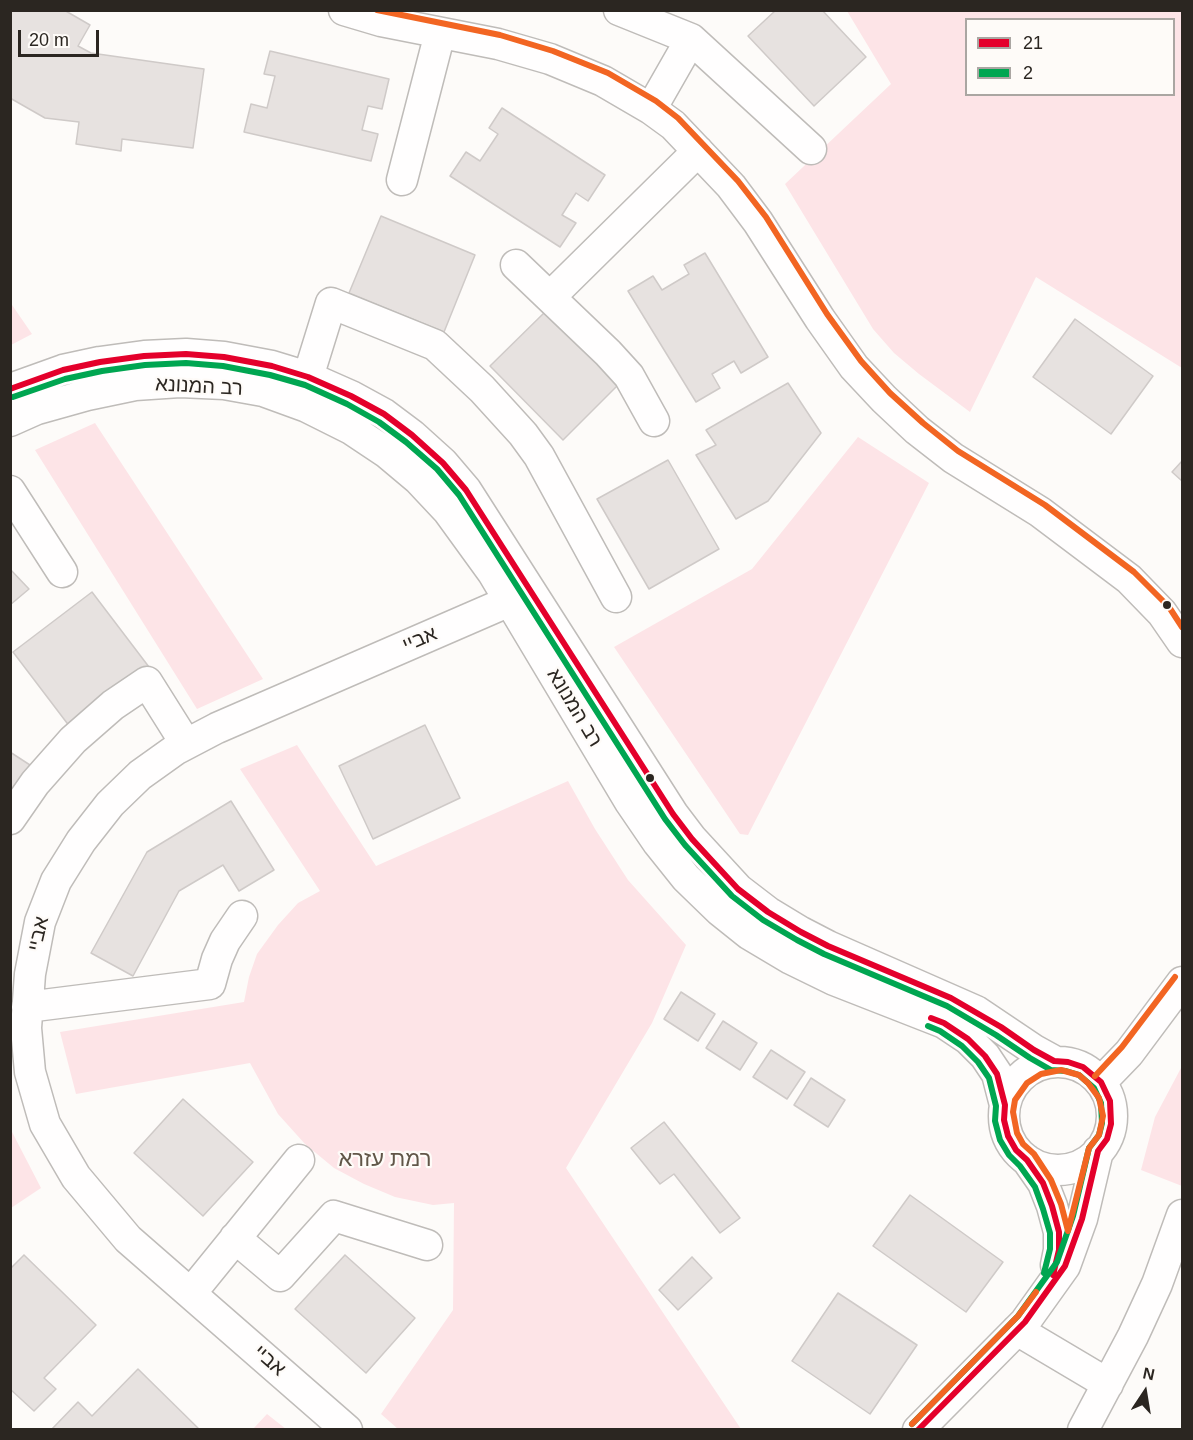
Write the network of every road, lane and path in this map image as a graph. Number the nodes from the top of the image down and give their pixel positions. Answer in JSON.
{"nodes":[{"id":1,"x":619,"y":10,"type":"edge"},
{"id":2,"x":353,"y":12,"type":"edge"},
{"id":3,"x":440,"y":33,"type":"junction"},
{"id":4,"x":691,"y":39,"type":"junction"},
{"id":5,"x":651,"y":109,"type":"junction"},
{"id":6,"x":811,"y":149,"type":"dead end"},
{"id":7,"x":698,"y":151,"type":"junction"},
{"id":8,"x":402,"y":180,"type":"dead end"},
{"id":9,"x":516,"y":265,"type":"dead end"},
{"id":10,"x":550,"y":297,"type":"junction"},
{"id":11,"x":308,"y":377,"type":"junction"},
{"id":12,"x":10,"y":389,"type":"edge"},
{"id":13,"x":10,"y":421,"type":"edge"},
{"id":14,"x":654,"y":421,"type":"dead end"},
{"id":15,"x":10,"y":491,"type":"edge"},
{"id":16,"x":62,"y":572,"type":"dead end"},
{"id":17,"x":521,"y":596,"type":"junction"},
{"id":18,"x":616,"y":597,"type":"dead end"},
{"id":19,"x":1182,"y":642,"type":"edge"},
{"id":20,"x":186,"y":744,"type":"junction"},
{"id":21,"x":10,"y":819,"type":"edge"},
{"id":22,"x":242,"y":916,"type":"dead end"},
{"id":23,"x":1182,"y":982,"type":"edge"},
{"id":24,"x":27,"y":1007,"type":"junction"},
{"id":25,"x":1054,"y":1061,"type":"junction"},
{"id":26,"x":1101,"y":1082,"type":"junction"},
{"id":27,"x":1005,"y":1104,"type":"junction"},
{"id":28,"x":1098,"y":1151,"type":"junction"},
{"id":29,"x":299,"y":1160,"type":"dead end"},
{"id":30,"x":1027,"y":1160,"type":"junction"},
{"id":31,"x":1182,"y":1215,"type":"edge"},
{"id":32,"x":236,"y":1238,"type":"junction"},
{"id":33,"x":427,"y":1245,"type":"dead end"},
{"id":34,"x":191,"y":1293,"type":"junction"},
{"id":35,"x":1044,"y":1296,"type":"junction"},
{"id":36,"x":1017,"y":1330,"type":"junction"},
{"id":37,"x":1108,"y":1384,"type":"junction"},
{"id":38,"x":347,"y":1430,"type":"edge"},
{"id":39,"x":918,"y":1430,"type":"edge"},
{"id":40,"x":1083,"y":1430,"type":"edge"}],
"edges":[{"from":1,"to":4,"type":"street"},
{"from":2,"to":3,"type":"street"},
{"from":3,"to":5,"type":"street"},
{"from":3,"to":8,"type":"street"},
{"from":4,"to":5,"type":"street"},
{"from":4,"to":6,"type":"street"},
{"from":5,"to":7,"type":"street"},
{"from":7,"to":10,"type":"street"},
{"from":7,"to":19,"type":"street"},
{"from":9,"to":10,"type":"street"},
{"from":10,"to":14,"type":"street"},
{"from":11,"to":12,"type":"street","name":"רב המנונא"},
{"from":11,"to":17,"type":"street","name":"רב המנונא"},
{"from":11,"to":18,"type":"street"},
{"from":13,"to":17,"type":"street","name":"רב המנונא"},
{"from":15,"to":16,"type":"street"},
{"from":17,"to":20,"type":"street","name":"אביי"},
{"from":17,"to":25,"type":"street","name":"רב המנונא"},
{"from":17,"to":27,"type":"street","name":"רב המנונא"},
{"from":20,"to":21,"type":"street"},
{"from":20,"to":24,"type":"street","name":"אביי"},
{"from":22,"to":24,"type":"street"},
{"from":23,"to":26,"type":"street"},
{"from":24,"to":34,"type":"street","name":"אביי"},
{"from":25,"to":26,"type":"street"},
{"from":25,"to":27,"type":"street"},
{"from":26,"to":28,"type":"street"},
{"from":27,"to":30,"type":"street"},
{"from":28,"to":30,"type":"street"},
{"from":28,"to":35,"type":"street"},
{"from":29,"to":32,"type":"street"},
{"from":30,"to":35,"type":"street"},
{"from":31,"to":37,"type":"street"},
{"from":32,"to":33,"type":"street"},
{"from":32,"to":34,"type":"street"},
{"from":34,"to":38,"type":"street","name":"אביי"},
{"from":35,"to":36,"type":"street"},
{"from":36,"to":37,"type":"street"},
{"from":36,"to":39,"type":"street"},
{"from":37,"to":40,"type":"street"}]}
